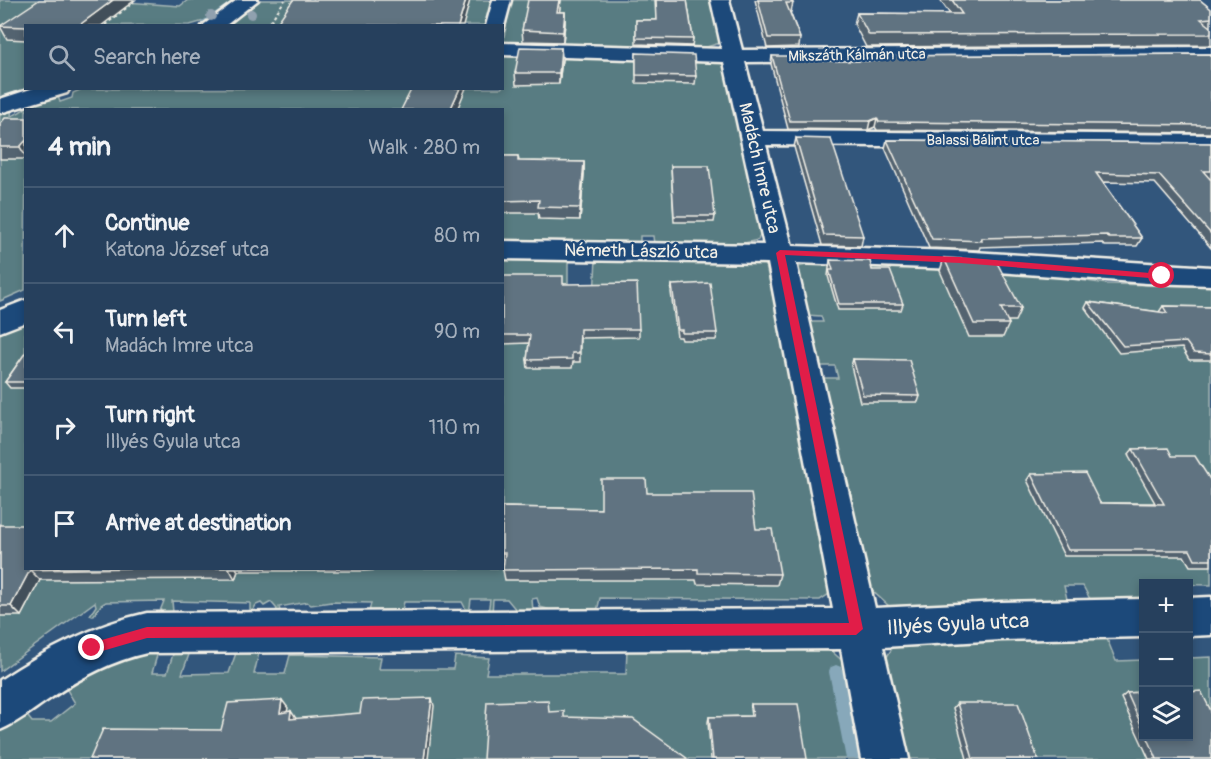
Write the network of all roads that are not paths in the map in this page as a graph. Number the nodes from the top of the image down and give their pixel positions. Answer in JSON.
{"nodes":[{"id":1,"x":249,"y":0,"type":"edge"},
{"id":2,"x":502,"y":0,"type":"edge"},
{"id":3,"x":720,"y":0,"type":"edge"},
{"id":4,"x":214,"y":24,"type":"edge"},
{"id":5,"x":496,"y":24,"type":"edge"},
{"id":6,"x":504,"y":49,"type":"edge"},
{"id":7,"x":1211,"y":53,"type":"edge"},
{"id":8,"x":732,"y":56,"type":"junction"},
{"id":9,"x":52,"y":90,"type":"edge"},
{"id":10,"x":0,"y":106,"type":"edge"},
{"id":11,"x":754,"y":138,"type":"junction"},
{"id":12,"x":1211,"y":142,"type":"edge"},
{"id":13,"x":504,"y":250,"type":"edge"},
{"id":14,"x":780,"y":253,"type":"junction"},
{"id":15,"x":1211,"y":276,"type":"edge"},
{"id":16,"x":24,"y":311,"type":"edge"},
{"id":17,"x":0,"y":322,"type":"edge"},
{"id":18,"x":1211,"y":616,"type":"edge"},
{"id":19,"x":1193,"y":617,"type":"edge"},
{"id":20,"x":1139,"y":618,"type":"edge"},
{"id":21,"x":856,"y":629,"type":"junction"},
{"id":22,"x":0,"y":707,"type":"edge"},
{"id":23,"x":885,"y":759,"type":"edge"}],
"edges":[{"from":1,"to":4,"type":"street"},
{"from":2,"to":5,"type":"street"},
{"from":3,"to":8,"type":"street","name":"Madách Imre utca"},
{"from":6,"to":8,"type":"street","name":"Mikszáth Kálmán utca"},
{"from":7,"to":8,"type":"street","name":"Mikszáth Kálmán utca"},
{"from":8,"to":11,"type":"street","name":"Madách Imre utca"},
{"from":9,"to":10,"type":"street"},
{"from":11,"to":12,"type":"street","name":"Balassi Bálint utca"},
{"from":11,"to":14,"type":"street","name":"Madách Imre utca"},
{"from":13,"to":14,"type":"street","name":"Németh László utca"},
{"from":14,"to":15,"type":"street","name":"Németh László utca"},
{"from":14,"to":21,"type":"street","name":"Madách Imre utca"},
{"from":16,"to":17,"type":"street"},
{"from":18,"to":19,"type":"street"},
{"from":20,"to":21,"type":"street","name":"Illyés Gyula utca"},
{"from":21,"to":22,"type":"street","name":"Illyés Gyula utca"},
{"from":21,"to":23,"type":"street","name":"Madách Imre utca"}]}
